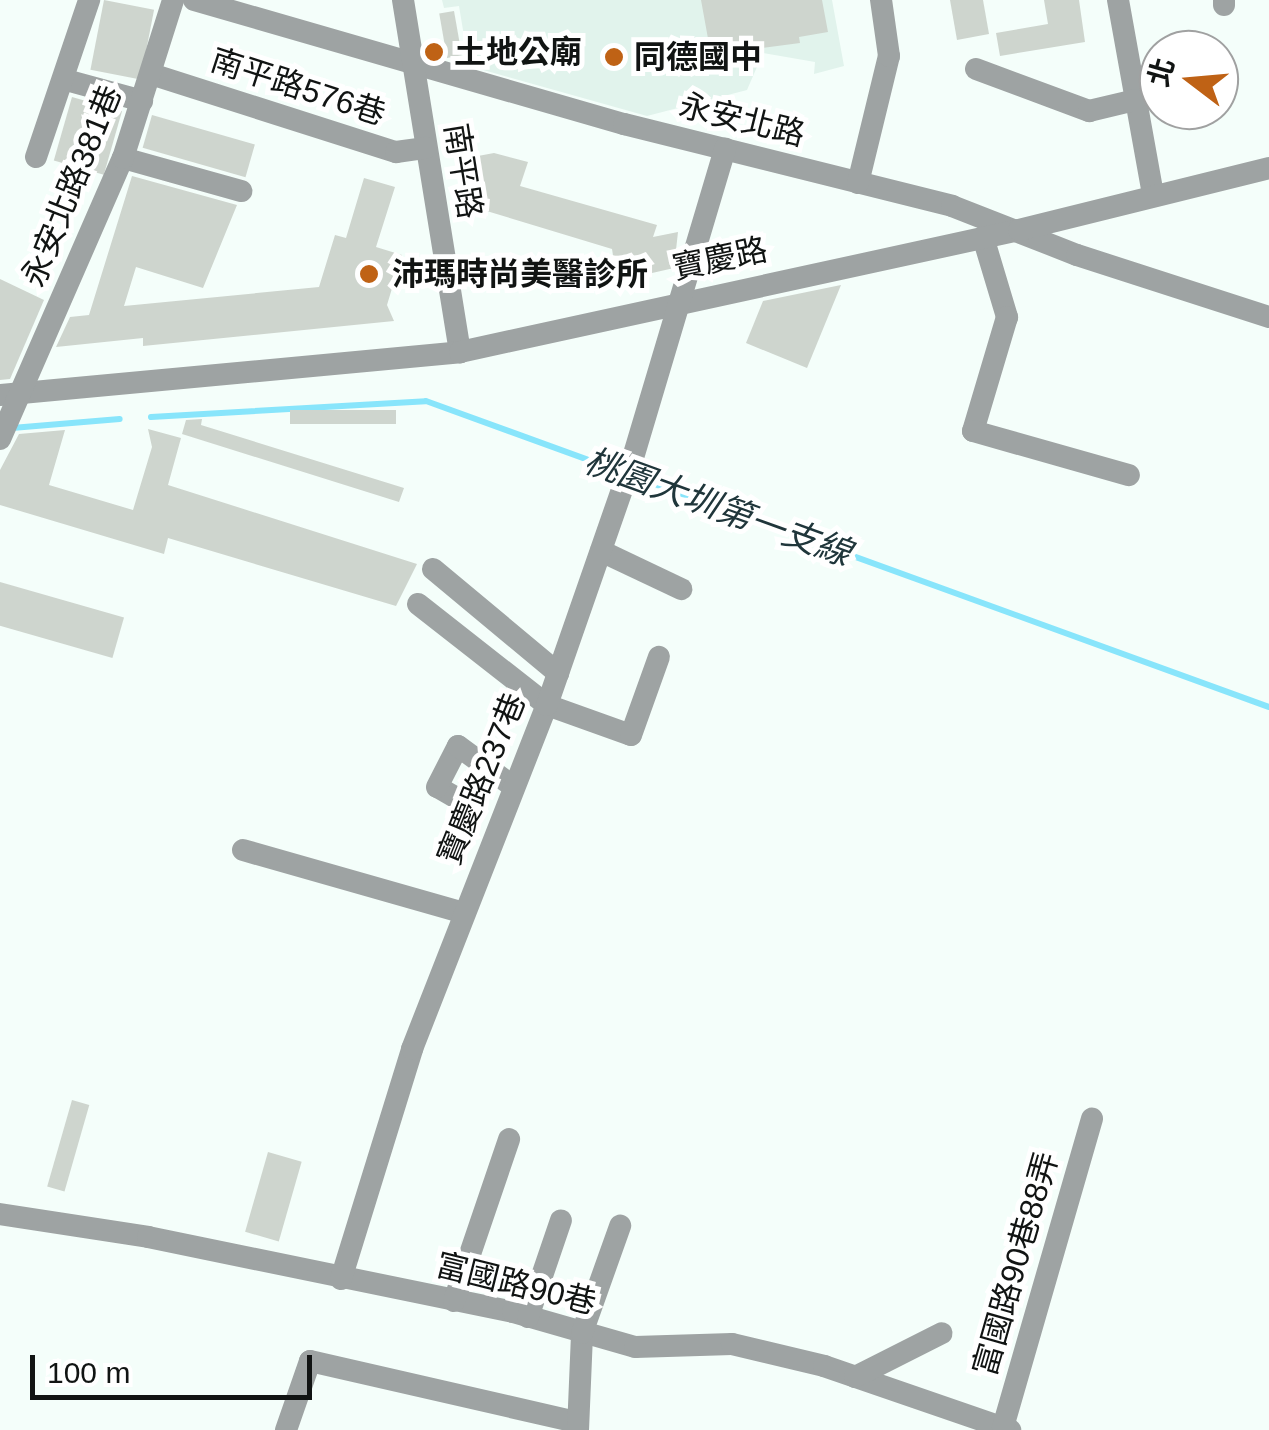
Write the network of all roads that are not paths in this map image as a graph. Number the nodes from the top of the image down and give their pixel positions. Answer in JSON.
{"nodes":[{"id":1,"x":89,"y":0,"type":"edge"},
{"id":2,"x":173,"y":0,"type":"edge"},
{"id":3,"x":194,"y":0,"type":"edge"},
{"id":4,"x":403,"y":0,"type":"edge"},
{"id":5,"x":880,"y":0,"type":"edge"},
{"id":6,"x":1118,"y":0,"type":"edge"},
{"id":7,"x":414,"y":65,"type":"junction"},
{"id":8,"x":976,"y":69,"type":"dead end"},
{"id":9,"x":151,"y":74,"type":"junction"},
{"id":10,"x":66,"y":80,"type":"junction"},
{"id":11,"x":1135,"y":100,"type":"junction"},
{"id":12,"x":142,"y":101,"type":"junction"},
{"id":13,"x":426,"y":148,"type":"junction"},
{"id":14,"x":725,"y":149,"type":"junction"},
{"id":15,"x":36,"y":158,"type":"dead end"},
{"id":16,"x":123,"y":158,"type":"junction"},
{"id":17,"x":1269,"y":168,"type":"edge"},
{"id":18,"x":858,"y":182,"type":"junction"},
{"id":19,"x":241,"y":191,"type":"dead end"},
{"id":20,"x":1153,"y":195,"type":"junction"},
{"id":21,"x":1019,"y":230,"type":"junction"},
{"id":22,"x":983,"y":238,"type":"junction"},
{"id":23,"x":676,"y":301,"type":"junction"},
{"id":24,"x":1269,"y":317,"type":"edge"},
{"id":25,"x":460,"y":352,"type":"junction"},
{"id":26,"x":11,"y":400,"type":"edge"},
{"id":27,"x":0,"y":438,"type":"edge"},
{"id":28,"x":1129,"y":475,"type":"dead end"},
{"id":29,"x":601,"y":551,"type":"junction"},
{"id":30,"x":433,"y":569,"type":"dead end"},
{"id":31,"x":681,"y":589,"type":"dead end"},
{"id":32,"x":418,"y":604,"type":"dead end"},
{"id":33,"x":658,"y":658,"type":"dead end"},
{"id":34,"x":558,"y":673,"type":"junction"},
{"id":35,"x":547,"y":705,"type":"junction"},
{"id":36,"x":514,"y":787,"type":"junction"},
{"id":37,"x":467,"y":804,"type":"dead end"},
{"id":38,"x":243,"y":850,"type":"dead end"},
{"id":39,"x":464,"y":912,"type":"junction"},
{"id":40,"x":1092,"y":1119,"type":"dead end"},
{"id":41,"x":510,"y":1139,"type":"dead end"},
{"id":42,"x":0,"y":1214,"type":"edge"},
{"id":43,"x":560,"y":1220,"type":"dead end"},
{"id":44,"x":620,"y":1226,"type":"dead end"},
{"id":45,"x":341,"y":1279,"type":"junction"},
{"id":46,"x":454,"y":1301,"type":"junction"},
{"id":47,"x":528,"y":1317,"type":"junction"},
{"id":48,"x":582,"y":1333,"type":"junction"},
{"id":49,"x":942,"y":1333,"type":"dead end"},
{"id":50,"x":855,"y":1377,"type":"junction"},
{"id":51,"x":577,"y":1426,"type":"edge"},
{"id":52,"x":1007,"y":1429,"type":"edge"},
{"id":53,"x":286,"y":1430,"type":"edge"}],
"edges":[{"from":1,"to":10,"type":"street"},
{"from":2,"to":9,"type":"street","name":"永安北路381巷"},
{"from":3,"to":7,"type":"street","name":"永安北路"},
{"from":4,"to":7,"type":"street","name":"南平路"},
{"from":5,"to":18,"type":"street"},
{"from":6,"to":11,"type":"street"},
{"from":7,"to":13,"type":"street","name":"南平路"},
{"from":7,"to":14,"type":"street","name":"永安北路"},
{"from":8,"to":11,"type":"street"},
{"from":9,"to":12,"type":"street","name":"永安北路381巷"},
{"from":9,"to":13,"type":"street","name":"南平路576巷"},
{"from":10,"to":12,"type":"street"},
{"from":10,"to":15,"type":"street"},
{"from":11,"to":20,"type":"street"},
{"from":12,"to":16,"type":"street","name":"永安北路381巷"},
{"from":13,"to":25,"type":"street","name":"南平路"},
{"from":14,"to":18,"type":"street","name":"永安北路"},
{"from":14,"to":23,"type":"street","name":"寶慶路237巷"},
{"from":16,"to":19,"type":"street"},
{"from":16,"to":26,"type":"street","name":"永安北路381巷"},
{"from":17,"to":20,"type":"street","name":"寶慶路"},
{"from":18,"to":21,"type":"street","name":"永安北路"},
{"from":20,"to":21,"type":"street","name":"寶慶路"},
{"from":21,"to":22,"type":"street","name":"寶慶路"},
{"from":21,"to":24,"type":"street","name":"永安北路"},
{"from":22,"to":23,"type":"street","name":"寶慶路"},
{"from":22,"to":28,"type":"street"},
{"from":23,"to":25,"type":"street","name":"寶慶路"},
{"from":23,"to":29,"type":"street","name":"寶慶路237巷"},
{"from":25,"to":26,"type":"street","name":"寶慶路"},
{"from":26,"to":27,"type":"street","name":"永安北路381巷"},
{"from":29,"to":31,"type":"street"},
{"from":29,"to":34,"type":"street","name":"寶慶路237巷"},
{"from":30,"to":34,"type":"street"},
{"from":32,"to":35,"type":"street"},
{"from":33,"to":35,"type":"street"},
{"from":34,"to":35,"type":"street","name":"寶慶路237巷"},
{"from":35,"to":36,"type":"street","name":"寶慶路237巷"},
{"from":36,"to":37,"type":"street"},
{"from":36,"to":39,"type":"street","name":"寶慶路237巷"},
{"from":38,"to":39,"type":"street"},
{"from":39,"to":45,"type":"street","name":"寶慶路237巷"},
{"from":40,"to":52,"type":"street","name":"富國路90巷88弄"},
{"from":41,"to":46,"type":"street"},
{"from":42,"to":45,"type":"street","name":"富國路90巷"},
{"from":43,"to":47,"type":"street"},
{"from":44,"to":48,"type":"street"},
{"from":45,"to":46,"type":"street","name":"富國路90巷"},
{"from":46,"to":47,"type":"street","name":"富國路90巷"},
{"from":47,"to":48,"type":"street","name":"富國路90巷"},
{"from":48,"to":50,"type":"street","name":"富國路90巷"},
{"from":48,"to":51,"type":"street"},
{"from":49,"to":50,"type":"street"},
{"from":50,"to":52,"type":"street","name":"富國路90巷"},
{"from":51,"to":53,"type":"street"}]}
